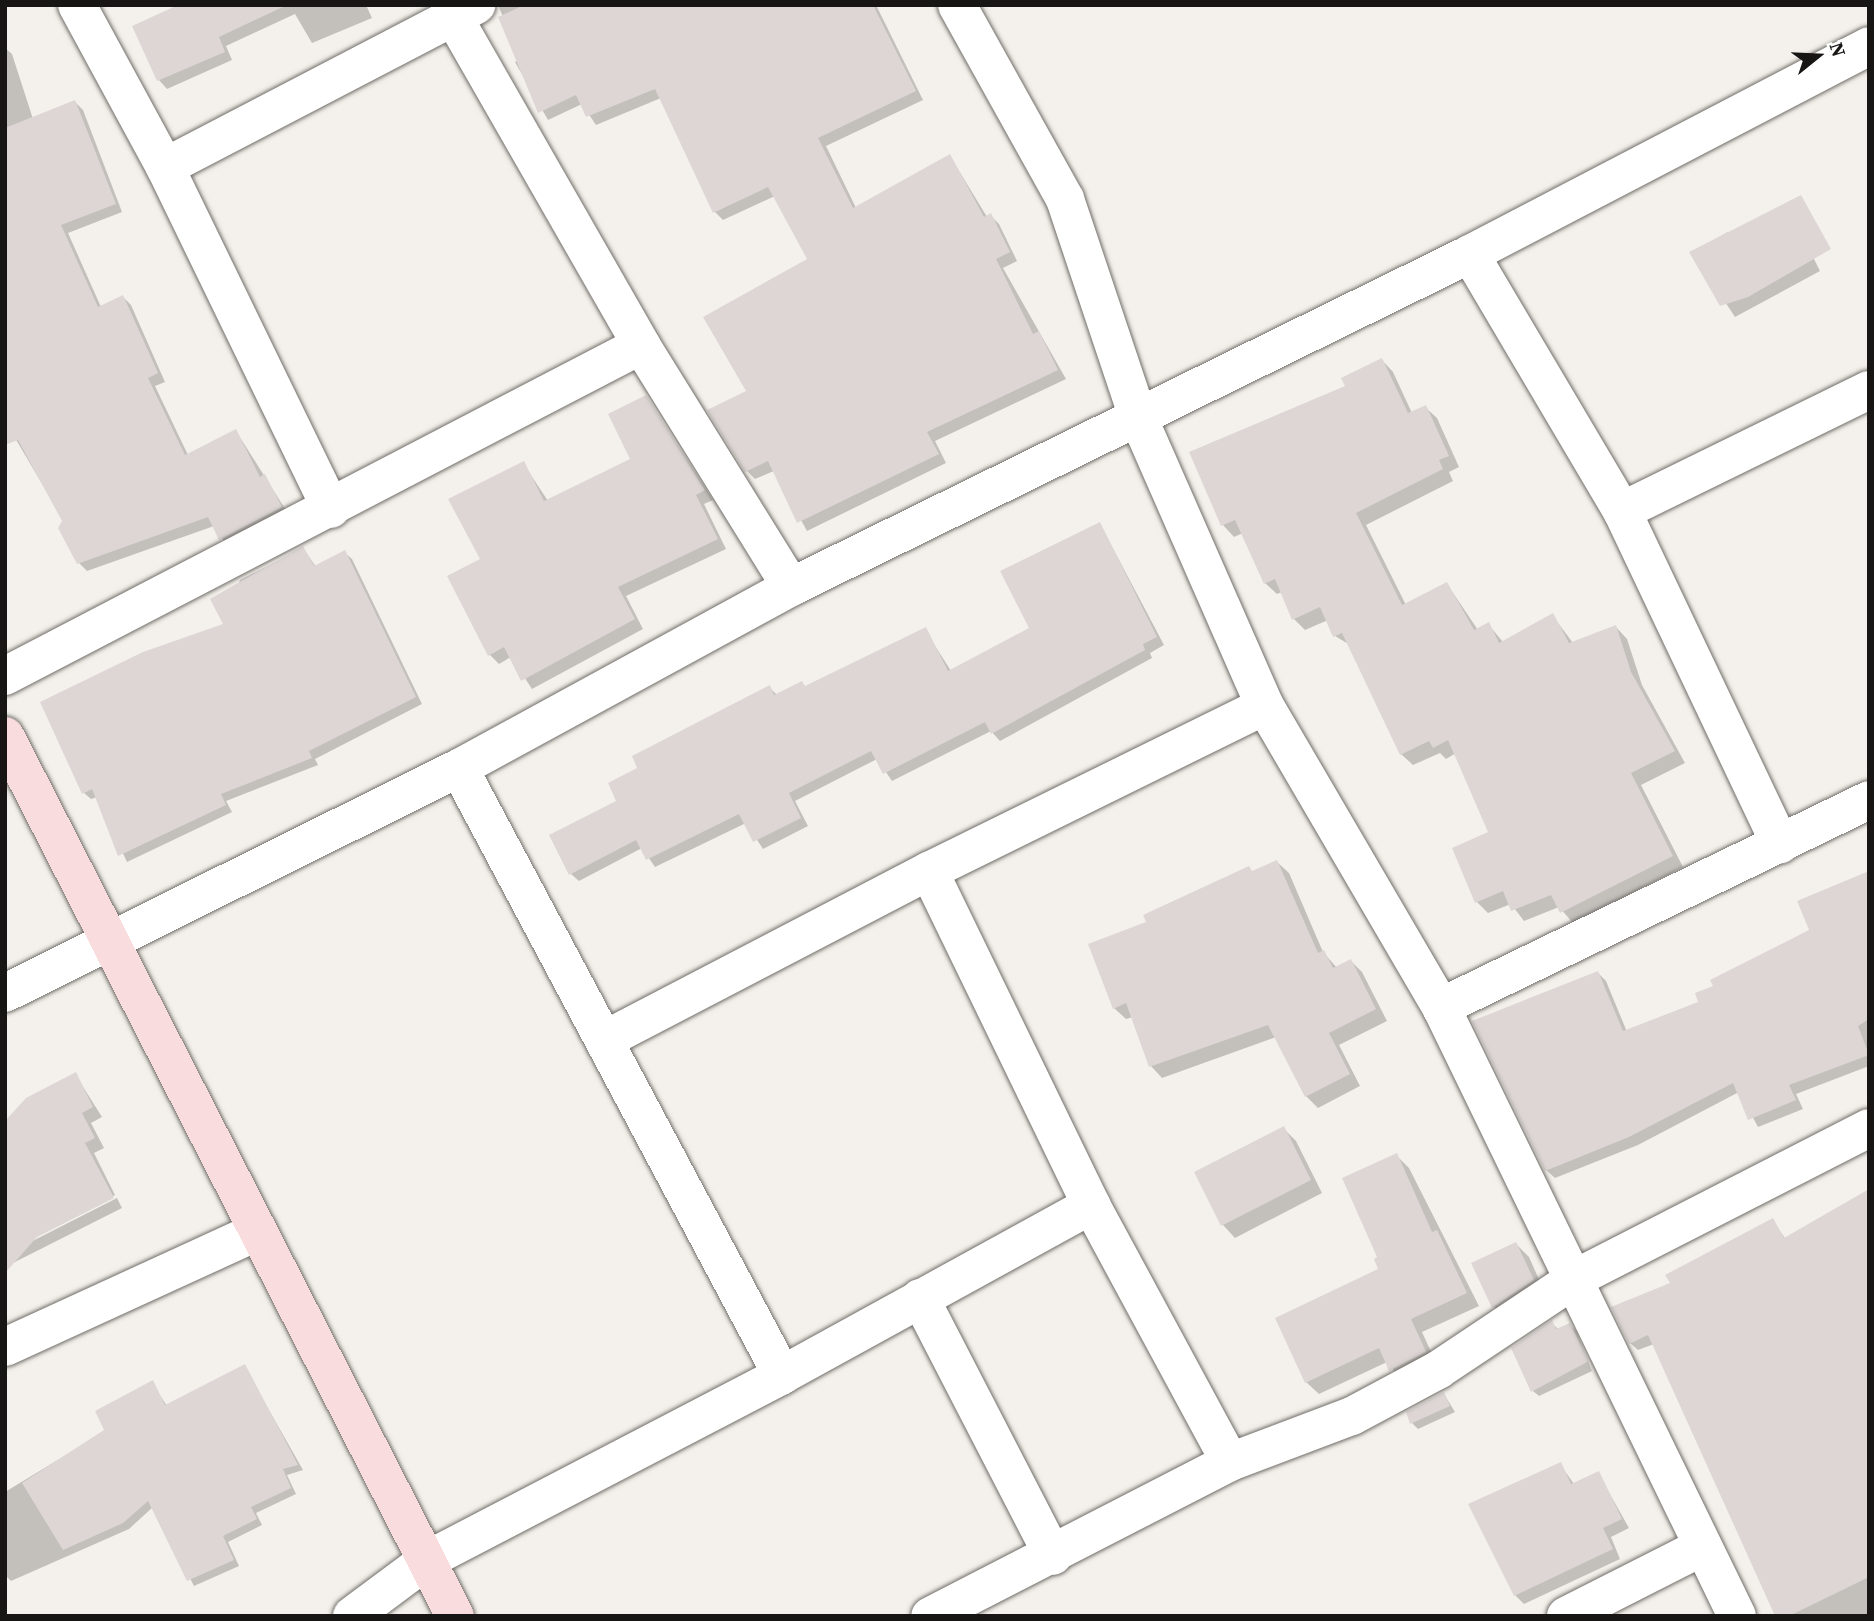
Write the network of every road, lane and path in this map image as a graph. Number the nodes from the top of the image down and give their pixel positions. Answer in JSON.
{"nodes":[{"id":1,"x":76,"y":5,"type":"edge"},
{"id":2,"x":957,"y":5,"type":"edge"},
{"id":3,"x":465,"y":11,"type":"edge"},
{"id":4,"x":1869,"y":46,"type":"edge"},
{"id":5,"x":165,"y":167,"type":"junction"},
{"id":6,"x":1469,"y":254,"type":"junction"},
{"id":7,"x":641,"y":345,"type":"junction"},
{"id":8,"x":1869,"y":390,"type":"edge"},
{"id":9,"x":1138,"y":417,"type":"junction"},
{"id":10,"x":331,"y":509,"type":"junction"},
{"id":11,"x":1622,"y":511,"type":"junction"},
{"id":12,"x":791,"y":587,"type":"junction"},
{"id":13,"x":5,"y":676,"type":"edge"},
{"id":14,"x":1265,"y":706,"type":"junction"},
{"id":15,"x":5,"y":736,"type":"edge"},
{"id":16,"x":459,"y":768,"type":"junction"},
{"id":17,"x":1869,"y":800,"type":"edge"},
{"id":18,"x":1780,"y":844,"type":"junction"},
{"id":19,"x":929,"y":871,"type":"junction"},
{"id":20,"x":110,"y":941,"type":"junction"},
{"id":21,"x":5,"y":993,"type":"edge"},
{"id":22,"x":1441,"y":1007,"type":"junction"},
{"id":23,"x":606,"y":1039,"type":"junction"},
{"id":24,"x":1869,"y":1128,"type":"edge"},
{"id":25,"x":1091,"y":1205,"type":"junction"},
{"id":26,"x":258,"y":1231,"type":"junction"},
{"id":27,"x":1576,"y":1278,"type":"junction"},
{"id":28,"x":920,"y":1298,"type":"junction"},
{"id":29,"x":5,"y":1348,"type":"edge"},
{"id":30,"x":782,"y":1375,"type":"junction"},
{"id":31,"x":1230,"y":1462,"type":"junction"},
{"id":32,"x":1702,"y":1547,"type":"junction"},
{"id":33,"x":1054,"y":1556,"type":"junction"},
{"id":34,"x":427,"y":1560,"type":"junction"},
{"id":35,"x":352,"y":1616,"type":"edge"},
{"id":36,"x":455,"y":1616,"type":"edge"},
{"id":37,"x":930,"y":1616,"type":"edge"},
{"id":38,"x":1566,"y":1616,"type":"edge"},
{"id":39,"x":1737,"y":1616,"type":"edge"}],
"edges":[{"from":1,"to":5,"type":"street"},
{"from":2,"to":9,"type":"street"},
{"from":3,"to":5,"type":"street"},
{"from":3,"to":7,"type":"street"},
{"from":4,"to":6,"type":"street"},
{"from":5,"to":10,"type":"street"},
{"from":6,"to":9,"type":"street"},
{"from":6,"to":11,"type":"street"},
{"from":7,"to":10,"type":"street"},
{"from":7,"to":12,"type":"street"},
{"from":8,"to":11,"type":"street"},
{"from":9,"to":12,"type":"street"},
{"from":9,"to":14,"type":"street"},
{"from":10,"to":13,"type":"street"},
{"from":11,"to":18,"type":"street"},
{"from":12,"to":16,"type":"street"},
{"from":14,"to":19,"type":"street"},
{"from":14,"to":22,"type":"street"},
{"from":15,"to":20,"type":"street"},
{"from":16,"to":20,"type":"street"},
{"from":16,"to":23,"type":"street"},
{"from":17,"to":18,"type":"street"},
{"from":18,"to":22,"type":"street"},
{"from":19,"to":23,"type":"street"},
{"from":19,"to":25,"type":"street"},
{"from":20,"to":21,"type":"street"},
{"from":20,"to":26,"type":"street"},
{"from":22,"to":27,"type":"street"},
{"from":23,"to":30,"type":"street"},
{"from":24,"to":27,"type":"street"},
{"from":25,"to":28,"type":"street"},
{"from":25,"to":31,"type":"street"},
{"from":26,"to":29,"type":"street"},
{"from":26,"to":34,"type":"street"},
{"from":27,"to":31,"type":"street"},
{"from":27,"to":32,"type":"street"},
{"from":28,"to":30,"type":"street"},
{"from":28,"to":33,"type":"street"},
{"from":30,"to":34,"type":"street"},
{"from":31,"to":33,"type":"street"},
{"from":32,"to":38,"type":"street"},
{"from":32,"to":39,"type":"street"},
{"from":33,"to":37,"type":"street"},
{"from":34,"to":35,"type":"street"},
{"from":34,"to":36,"type":"street"}]}
